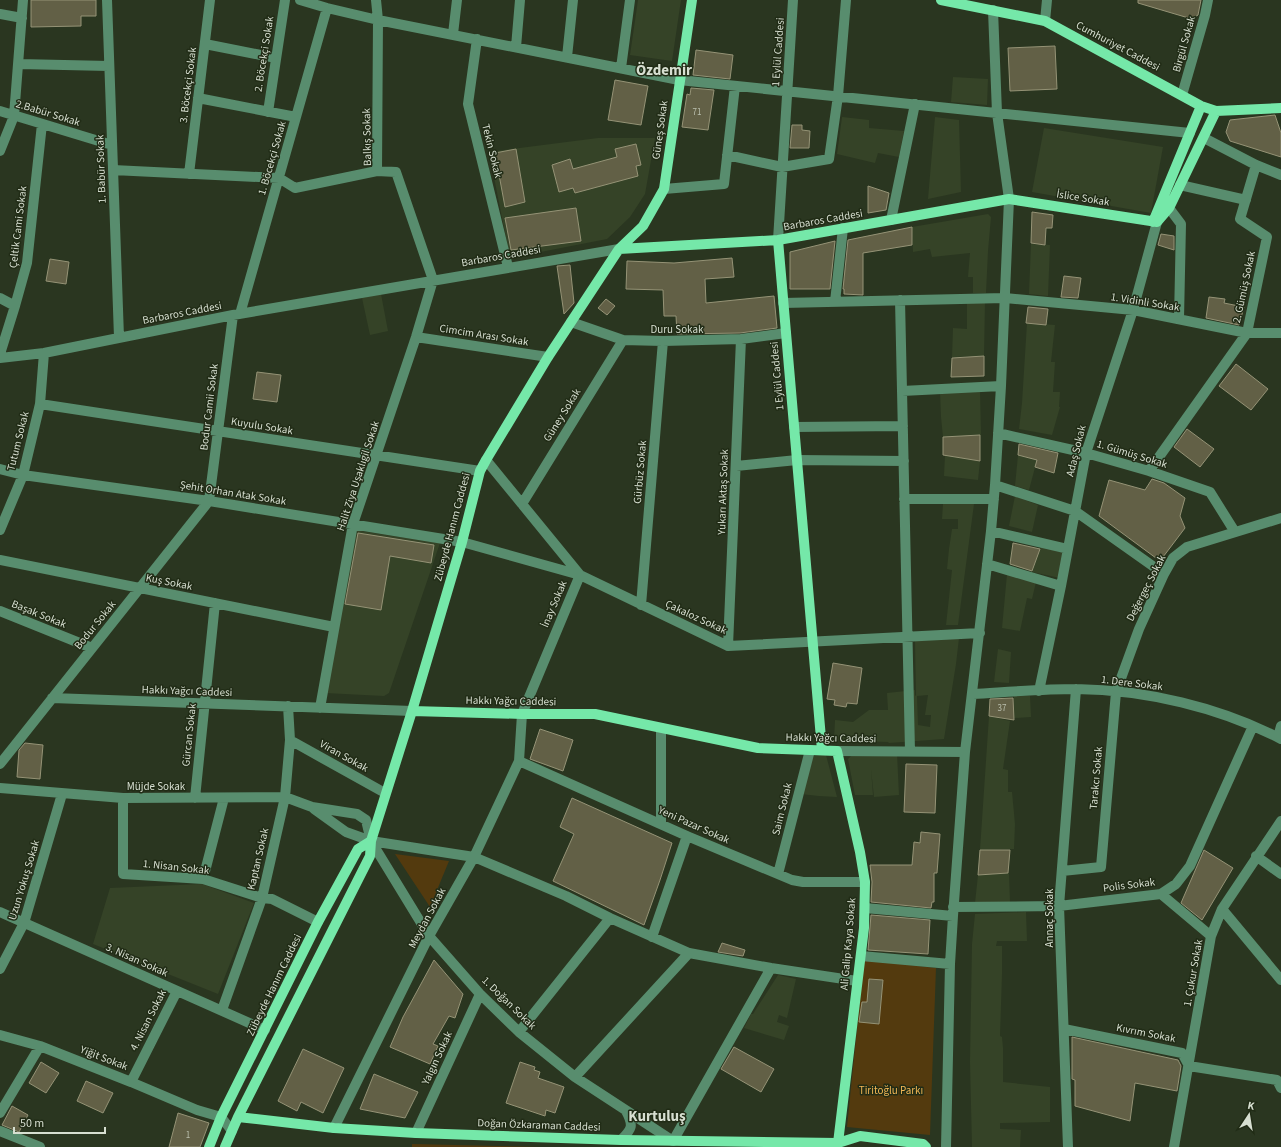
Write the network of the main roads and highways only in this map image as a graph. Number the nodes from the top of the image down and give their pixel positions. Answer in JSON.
{"nodes":[{"id":1,"x":692,"y":0,"type":"edge"},
{"id":2,"x":941,"y":0,"type":"edge"},
{"id":3,"x":957,"y":1,"type":"edge"},
{"id":4,"x":1201,"y":106,"type":"junction"},
{"id":5,"x":1281,"y":108,"type":"edge"},
{"id":6,"x":1216,"y":111,"type":"junction"},
{"id":7,"x":1190,"y":133,"type":"junction"},
{"id":8,"x":1204,"y":138,"type":"junction"},
{"id":9,"x":1009,"y":199,"type":"joint"},
{"id":10,"x":1155,"y":222,"type":"junction"},
{"id":11,"x":778,"y":240,"type":"junction"},
{"id":12,"x":619,"y":249,"type":"junction"},
{"id":13,"x":412,"y":711,"type":"junction"},
{"id":14,"x":822,"y":750,"type":"junction"},
{"id":15,"x":837,"y":751,"type":"joint"},
{"id":16,"x":371,"y":841,"type":"junction"},
{"id":17,"x":238,"y":1117,"type":"junction"},
{"id":18,"x":816,"y":1145,"type":"edge"},
{"id":19,"x":843,"y":1145,"type":"edge"},
{"id":20,"x":208,"y":1147,"type":"edge"},
{"id":21,"x":225,"y":1147,"type":"edge"},
{"id":22,"x":926,"y":1147,"type":"edge"}],
"edges":[{"from":1,"to":12,"type":"main road","name":"Güneş Sokak"},
{"from":2,"to":3,"type":"main road","name":"Cumhuriyet Caddesi"},
{"from":3,"to":4,"type":"main road","name":"Cumhuriyet Caddesi"},
{"from":4,"to":6,"type":"main road","name":"Cumhuriyet Caddesi"},
{"from":4,"to":7,"type":"main road"},
{"from":5,"to":6,"type":"main road","name":"Cumhuriyet Caddesi"},
{"from":6,"to":8,"type":"main road"},
{"from":7,"to":8,"type":"main road"},
{"from":7,"to":10,"type":"main road"},
{"from":8,"to":10,"type":"main road"},
{"from":9,"to":10,"type":"main road","name":"İslice Sokak"},
{"from":9,"to":11,"type":"main road","name":"Barbaros Caddesi"},
{"from":11,"to":12,"type":"main road","name":"Barbaros Caddesi"},
{"from":11,"to":14,"type":"main road","name":"1 Eylül Caddesi"},
{"from":12,"to":13,"type":"main road","name":"Zübeyde Hanım Caddesi"},
{"from":13,"to":14,"type":"main road","name":"Hakkı Yağcı Caddesi"},
{"from":13,"to":16,"type":"main road","name":"Zübeyde Hanım Caddesi"},
{"from":14,"to":15,"type":"main road","name":"Hakkı Yağcı Caddesi"},
{"from":15,"to":19,"type":"main road","name":"Ali Galip Kaya Sokak"},
{"from":16,"to":17,"type":"main road","name":"Zübeyde Hanım Caddesi"},
{"from":16,"to":20,"type":"main road","name":"Zübeyde Hanım Caddesi"},
{"from":17,"to":18,"type":"main road","name":"Doğan Özkaraman Caddesi"},
{"from":17,"to":21,"type":"main road","name":"Zübeyde Hanım Caddesi"},
{"from":18,"to":19,"type":"main road","name":"Doğan Özkaraman Caddesi"},
{"from":19,"to":22,"type":"main road","name":"Doğan Özkaraman Caddesi"}]}
